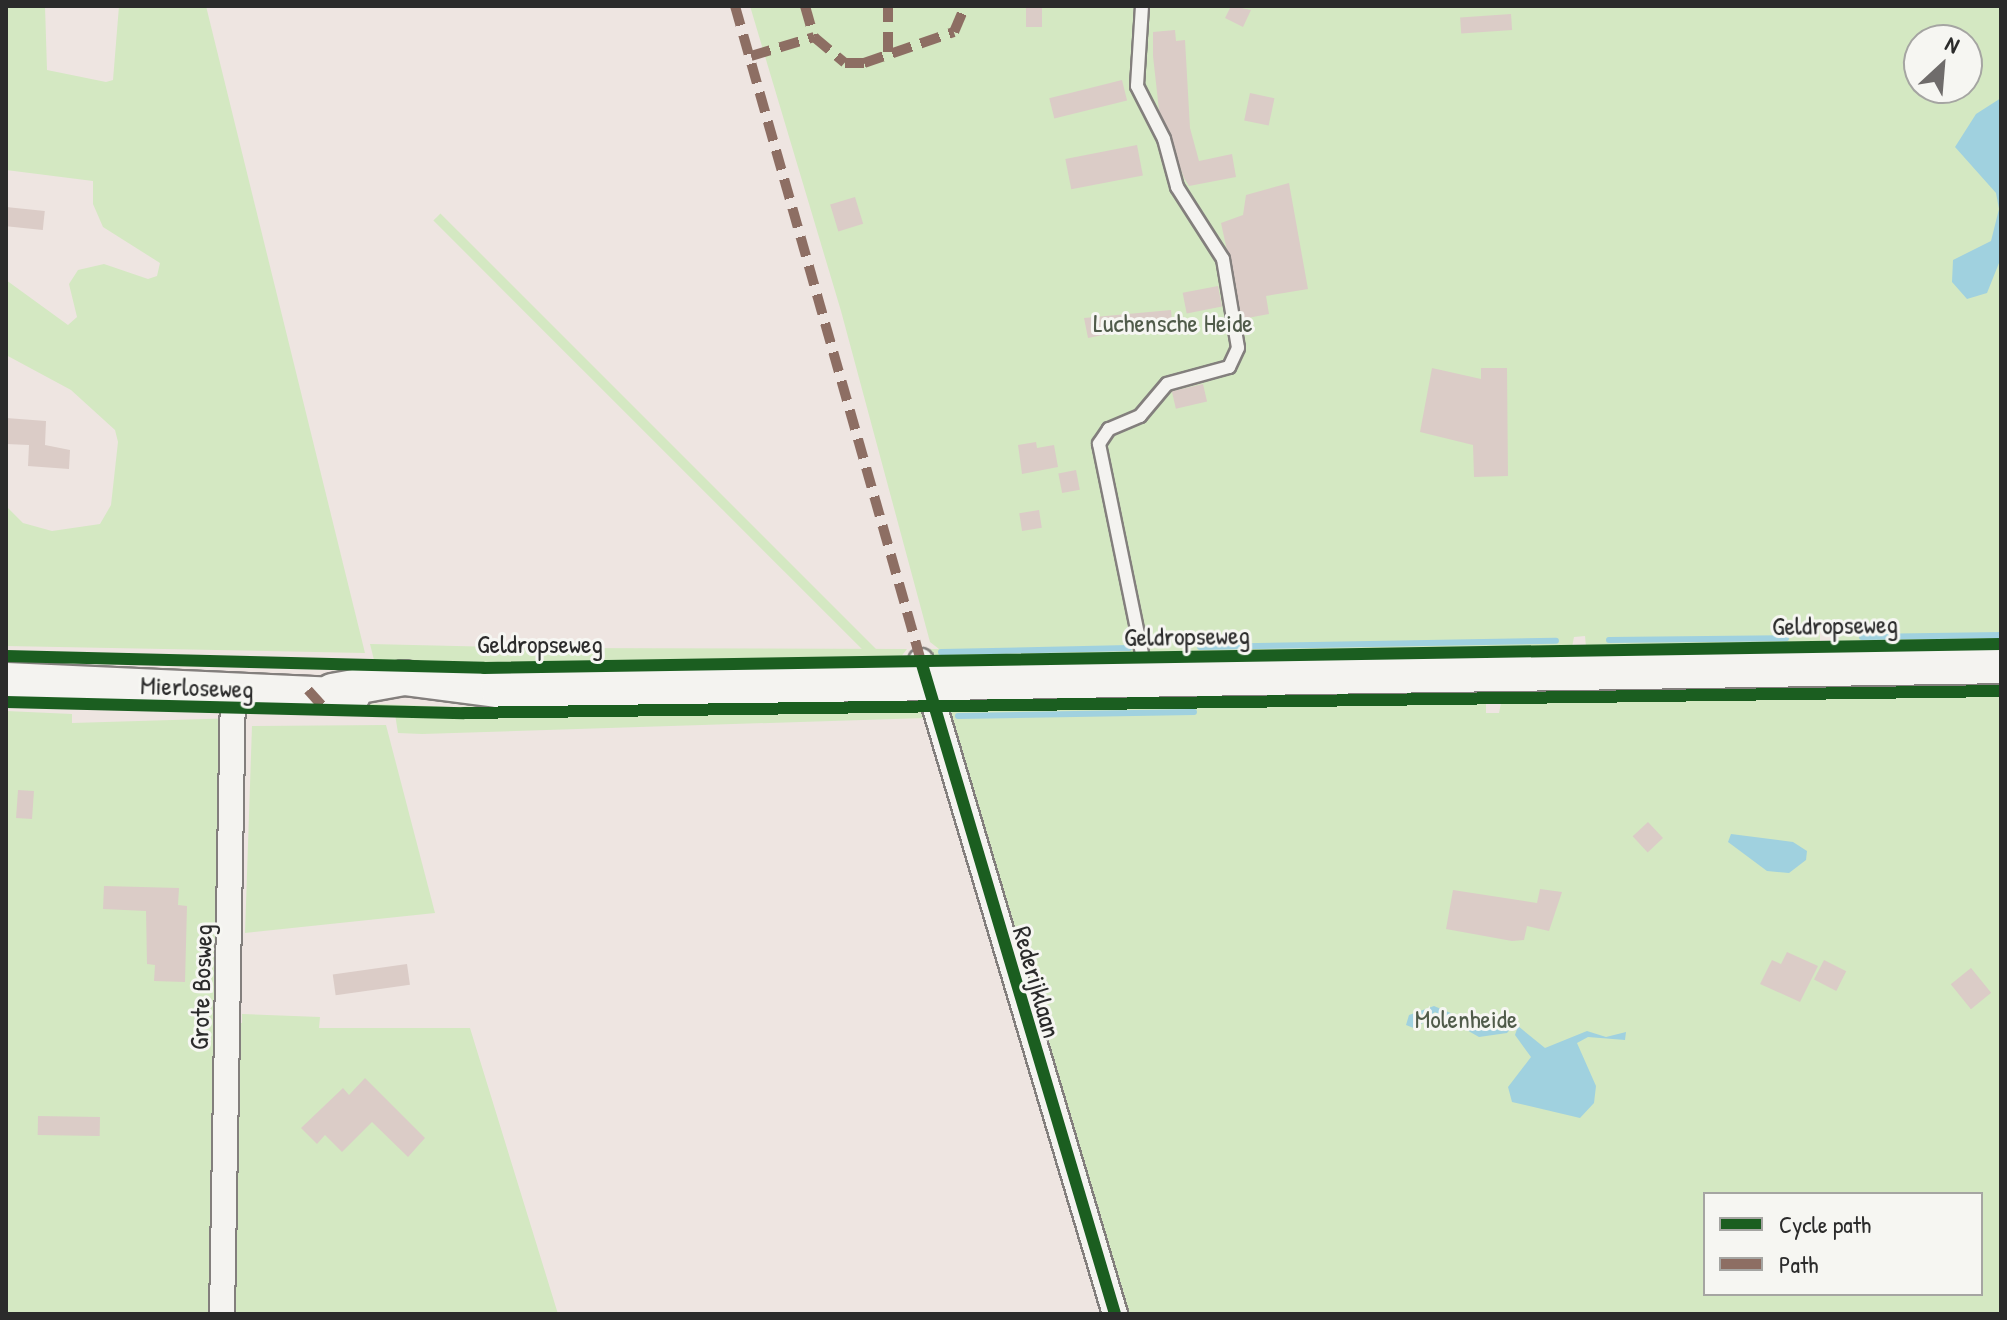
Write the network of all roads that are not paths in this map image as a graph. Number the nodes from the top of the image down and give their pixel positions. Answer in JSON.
{"nodes":[{"id":1,"x":1142,"y":6,"type":"edge"},
{"id":2,"x":2001,"y":666,"type":"edge"},
{"id":3,"x":925,"y":673,"type":"junction"},
{"id":4,"x":6,"y":680,"type":"edge"},
{"id":5,"x":1147,"y":681,"type":"junction"},
{"id":6,"x":233,"y":687,"type":"junction"},
{"id":7,"x":382,"y":690,"type":"joint"},
{"id":8,"x":222,"y":1314,"type":"edge"},
{"id":9,"x":1115,"y":1314,"type":"edge"}],
"edges":[{"from":1,"to":5,"type":"lane","name":"Geldropseweg"},
{"from":2,"to":5,"type":"main road","name":"Geldropseweg"},
{"from":3,"to":5,"type":"main road","name":"Geldropseweg"},
{"from":3,"to":7,"type":"main road","name":"Geldropseweg"},
{"from":3,"to":9,"type":"street","name":"Rederijklaan"},
{"from":4,"to":6,"type":"main road","name":"Mierloseweg"},
{"from":6,"to":7,"type":"main road","name":"Mierloseweg"},
{"from":6,"to":8,"type":"street","name":"Grote Bosweg"}]}
